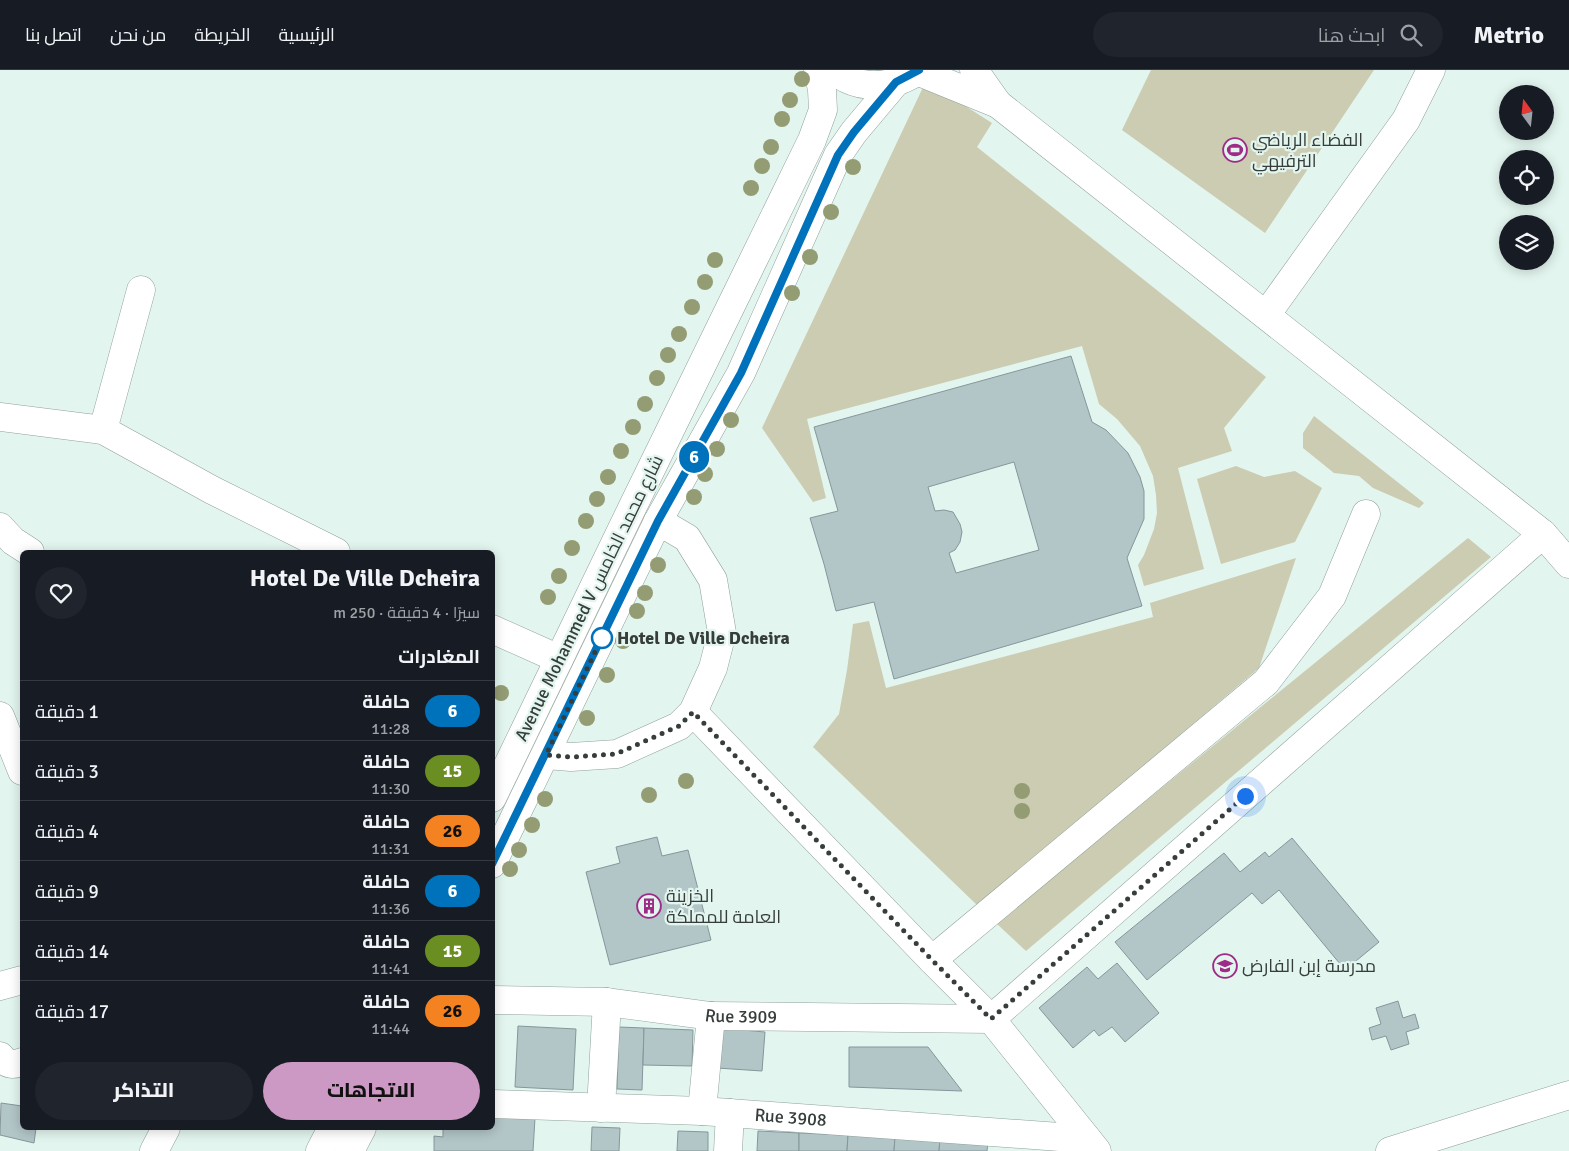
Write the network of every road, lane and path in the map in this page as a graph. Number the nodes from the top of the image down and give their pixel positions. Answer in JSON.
{"nodes":[{"id":1,"x":818,"y":70,"type":"edge"},
{"id":2,"x":834,"y":70,"type":"edge"},
{"id":3,"x":974,"y":70,"type":"edge"},
{"id":4,"x":1431,"y":70,"type":"edge"},
{"id":5,"x":911,"y":74,"type":"edge"},
{"id":6,"x":998,"y":104,"type":"junction"},
{"id":7,"x":141,"y":290,"type":"dead end"},
{"id":8,"x":1266,"y":315,"type":"junction"},
{"id":9,"x":0,"y":417,"type":"edge"},
{"id":10,"x":103,"y":430,"type":"junction"},
{"id":11,"x":1366,"y":514,"type":"dead end"},
{"id":12,"x":658,"y":521,"type":"junction"},
{"id":13,"x":1543,"y":534,"type":"junction"},
{"id":14,"x":332,"y":550,"type":"edge"},
{"id":15,"x":1569,"y":564,"type":"edge"},
{"id":16,"x":495,"y":629,"type":"edge"},
{"id":17,"x":559,"y":659,"type":"junction"},
{"id":18,"x":693,"y":712,"type":"junction"},
{"id":19,"x":0,"y":716,"type":"edge"},
{"id":20,"x":546,"y":755,"type":"junction"},
{"id":21,"x":20,"y":766,"type":"edge"},
{"id":22,"x":495,"y":792,"type":"edge"},
{"id":23,"x":495,"y":858,"type":"edge"},
{"id":24,"x":932,"y":960,"type":"junction"},
{"id":25,"x":20,"y":981,"type":"edge"},
{"id":26,"x":0,"y":986,"type":"edge"},
{"id":27,"x":495,"y":1000,"type":"edge"},
{"id":28,"x":606,"y":1002,"type":"junction"},
{"id":29,"x":711,"y":1016,"type":"junction"},
{"id":30,"x":991,"y":1019,"type":"junction"},
{"id":31,"x":0,"y":1056,"type":"edge"},
{"id":32,"x":20,"y":1063,"type":"edge"},
{"id":33,"x":1569,"y":1095,"type":"edge"},
{"id":34,"x":495,"y":1104,"type":"edge"},
{"id":35,"x":601,"y":1108,"type":"junction"},
{"id":36,"x":702,"y":1111,"type":"junction"},
{"id":37,"x":730,"y":1113,"type":"junction"},
{"id":38,"x":165,"y":1130,"type":"edge"},
{"id":39,"x":331,"y":1130,"type":"edge"},
{"id":40,"x":361,"y":1130,"type":"edge"},
{"id":41,"x":1092,"y":1145,"type":"edge"},
{"id":42,"x":1435,"y":1145,"type":"edge"},
{"id":43,"x":154,"y":1151,"type":"edge"},
{"id":44,"x":320,"y":1151,"type":"edge"},
{"id":45,"x":350,"y":1151,"type":"edge"},
{"id":46,"x":728,"y":1151,"type":"edge"},
{"id":47,"x":1390,"y":1151,"type":"edge"}],
"edges":[{"from":1,"to":17,"type":"street","name":"Avenue Mohammed V شارع محمد الخامس"},
{"from":2,"to":5,"type":"street"},
{"from":3,"to":6,"type":"street"},
{"from":4,"to":8,"type":"street"},
{"from":5,"to":6,"type":"street"},
{"from":5,"to":12,"type":"street","name":"Avenue Mohammed V شارع محمد الخامس"},
{"from":6,"to":8,"type":"street"},
{"from":7,"to":10,"type":"street"},
{"from":8,"to":13,"type":"street"},
{"from":9,"to":10,"type":"street"},
{"from":10,"to":14,"type":"street"},
{"from":11,"to":24,"type":"street"},
{"from":12,"to":18,"type":"street"},
{"from":12,"to":20,"type":"street","name":"Avenue Mohammed V شارع محمد الخامس"},
{"from":13,"to":15,"type":"street"},
{"from":13,"to":30,"type":"street"},
{"from":16,"to":17,"type":"street"},
{"from":17,"to":22,"type":"street","name":"Avenue Mohammed V شارع محمد الخامس"},
{"from":18,"to":20,"type":"street"},
{"from":18,"to":24,"type":"street"},
{"from":19,"to":21,"type":"street"},
{"from":20,"to":23,"type":"street","name":"Avenue Mohammed V شارع محمد الخامس"},
{"from":24,"to":30,"type":"street"},
{"from":25,"to":26,"type":"street"},
{"from":27,"to":28,"type":"street","name":"Rue 3909"},
{"from":28,"to":29,"type":"street","name":"Rue 3909"},
{"from":28,"to":35,"type":"street"},
{"from":29,"to":30,"type":"street","name":"Rue 3909"},
{"from":29,"to":36,"type":"street"},
{"from":30,"to":41,"type":"street"},
{"from":31,"to":32,"type":"street"},
{"from":33,"to":42,"type":"street"},
{"from":34,"to":35,"type":"street","name":"Rue 3908"},
{"from":35,"to":36,"type":"street","name":"Rue 3908"},
{"from":36,"to":37,"type":"street","name":"Rue 3908"},
{"from":37,"to":41,"type":"street","name":"Rue 3908"},
{"from":37,"to":46,"type":"street"},
{"from":38,"to":43,"type":"street"},
{"from":39,"to":44,"type":"street"},
{"from":40,"to":45,"type":"street"},
{"from":42,"to":47,"type":"street"}]}
